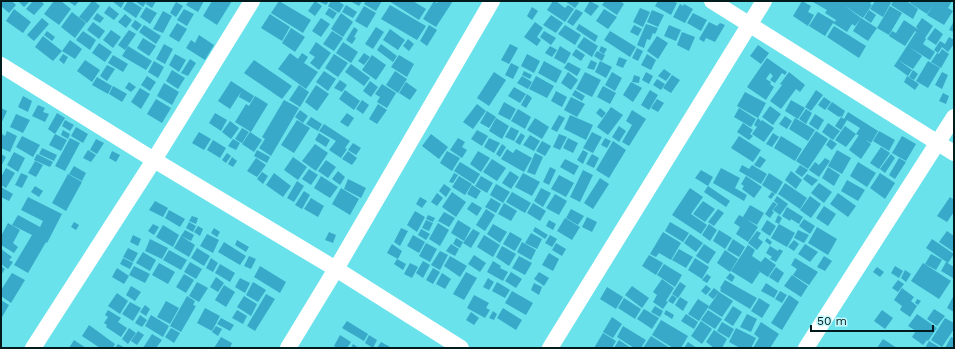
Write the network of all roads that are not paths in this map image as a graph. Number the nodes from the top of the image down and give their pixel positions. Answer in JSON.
{"nodes":[{"id":1,"x":252,"y":1,"type":"edge"},
{"id":2,"x":492,"y":1,"type":"edge"},
{"id":3,"x":712,"y":1,"type":"edge"},
{"id":4,"x":764,"y":1,"type":"edge"},
{"id":5,"x":750,"y":25,"type":"junction"},
{"id":6,"x":1,"y":65,"type":"edge"},
{"id":7,"x":954,"y":117,"type":"edge"},
{"id":8,"x":938,"y":143,"type":"junction"},
{"id":9,"x":954,"y":153,"type":"edge"},
{"id":10,"x":154,"y":160,"type":"junction"},
{"id":11,"x":336,"y":268,"type":"junction"},
{"id":12,"x":33,"y":348,"type":"edge"},
{"id":13,"x":288,"y":348,"type":"edge"},
{"id":14,"x":462,"y":348,"type":"edge"},
{"id":15,"x":550,"y":348,"type":"edge"},
{"id":16,"x":806,"y":348,"type":"edge"}],
"edges":[{"from":1,"to":10,"type":"street"},
{"from":2,"to":11,"type":"street"},
{"from":3,"to":5,"type":"street"},
{"from":4,"to":5,"type":"street"},
{"from":5,"to":8,"type":"street"},
{"from":5,"to":15,"type":"street"},
{"from":6,"to":10,"type":"street"},
{"from":7,"to":8,"type":"street"},
{"from":8,"to":9,"type":"street"},
{"from":8,"to":16,"type":"street"},
{"from":10,"to":11,"type":"street"},
{"from":10,"to":12,"type":"street"},
{"from":11,"to":13,"type":"street"},
{"from":11,"to":14,"type":"street"}]}
